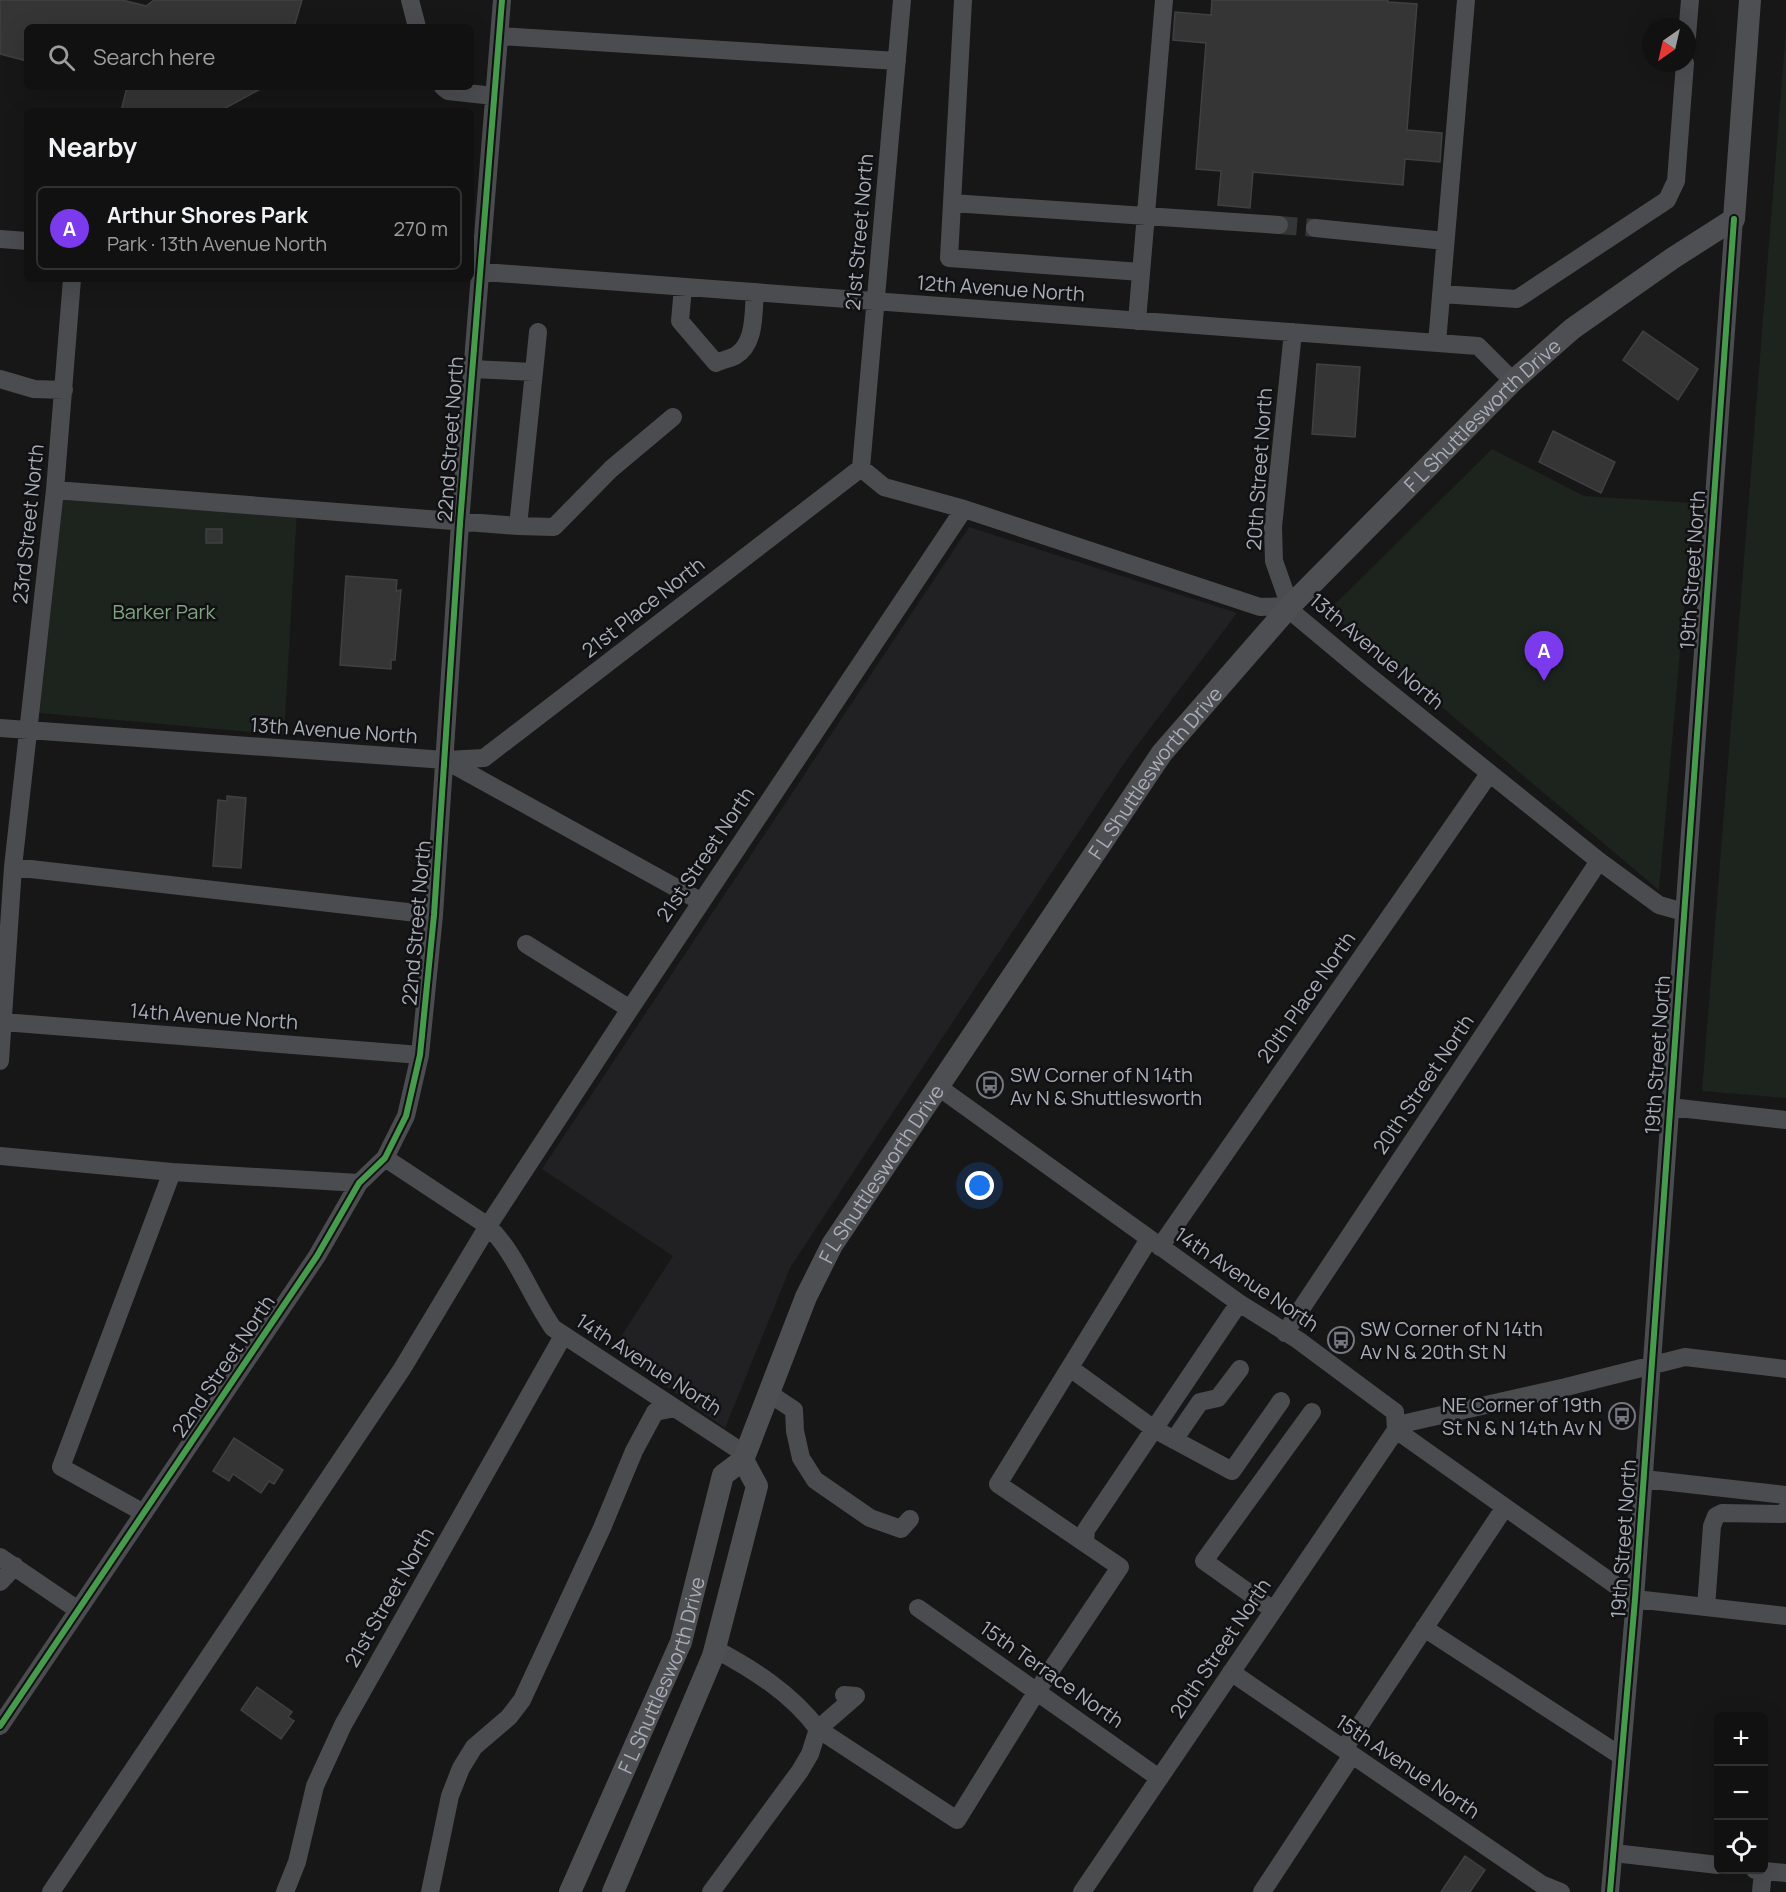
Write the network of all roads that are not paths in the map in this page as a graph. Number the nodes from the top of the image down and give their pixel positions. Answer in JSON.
{"nodes":[{"id":1,"x":410,"y":0,"type":"edge"},
{"id":2,"x":502,"y":0,"type":"edge"},
{"id":3,"x":902,"y":0,"type":"edge"},
{"id":4,"x":963,"y":0,"type":"edge"},
{"id":5,"x":1164,"y":0,"type":"edge"},
{"id":6,"x":1466,"y":0,"type":"edge"},
{"id":7,"x":1690,"y":0,"type":"edge"},
{"id":8,"x":1750,"y":0,"type":"edge"},
{"id":9,"x":1688,"y":18,"type":"edge"},
{"id":10,"x":416,"y":24,"type":"edge"},
{"id":11,"x":500,"y":36,"type":"junction"},
{"id":12,"x":897,"y":61,"type":"junction"},
{"id":13,"x":1684,"y":72,"type":"edge"},
{"id":14,"x":447,"y":90,"type":"edge"},
{"id":15,"x":495,"y":96,"type":"junction"},
{"id":16,"x":952,"y":203,"type":"junction"},
{"id":17,"x":1146,"y":216,"type":"junction"},
{"id":18,"x":1734,"y":219,"type":"junction"},
{"id":19,"x":1279,"y":225,"type":"tunnel mouth"},
{"id":20,"x":1315,"y":228,"type":"tunnel mouth"},
{"id":21,"x":0,"y":239,"type":"edge"},
{"id":22,"x":24,"y":241,"type":"edge"},
{"id":23,"x":1445,"y":241,"type":"junction"},
{"id":24,"x":475,"y":272,"type":"edge"},
{"id":25,"x":1141,"y":272,"type":"junction"},
{"id":26,"x":72,"y":282,"type":"edge"},
{"id":27,"x":683,"y":287,"type":"junction"},
{"id":28,"x":755,"y":292,"type":"junction"},
{"id":29,"x":1441,"y":294,"type":"junction"},
{"id":30,"x":876,"y":302,"type":"junction"},
{"id":31,"x":1137,"y":321,"type":"junction"},
{"id":32,"x":538,"y":332,"type":"dead end"},
{"id":33,"x":1293,"y":332,"type":"junction"},
{"id":34,"x":1437,"y":343,"type":"junction"},
{"id":35,"x":471,"y":369,"type":"junction"},
{"id":36,"x":534,"y":372,"type":"junction"},
{"id":37,"x":0,"y":379,"type":"edge"},
{"id":38,"x":1513,"y":381,"type":"junction"},
{"id":39,"x":64,"y":390,"type":"junction"},
{"id":40,"x":673,"y":417,"type":"dead end"},
{"id":41,"x":861,"y":468,"type":"junction"},
{"id":42,"x":55,"y":490,"type":"junction"},
{"id":43,"x":964,"y":509,"type":"junction"},
{"id":44,"x":460,"y":522,"type":"junction"},
{"id":45,"x":518,"y":526,"type":"junction"},
{"id":46,"x":1290,"y":606,"type":"junction"},
{"id":47,"x":0,"y":728,"type":"edge"},
{"id":48,"x":27,"y":730,"type":"junction"},
{"id":49,"x":445,"y":760,"type":"junction"},
{"id":50,"x":1489,"y":774,"type":"junction"},
{"id":51,"x":1599,"y":861,"type":"junction"},
{"id":52,"x":13,"y":867,"type":"junction"},
{"id":53,"x":700,"y":901,"type":"junction"},
{"id":54,"x":1684,"y":912,"type":"junction"},
{"id":55,"x":434,"y":915,"type":"junction"},
{"id":56,"x":526,"y":944,"type":"dead end"},
{"id":57,"x":630,"y":1009,"type":"junction"},
{"id":58,"x":3,"y":1022,"type":"junction"},
{"id":59,"x":420,"y":1055,"type":"junction"},
{"id":60,"x":0,"y":1061,"type":"edge"},
{"id":61,"x":937,"y":1086,"type":"junction"},
{"id":62,"x":1670,"y":1107,"type":"junction"},
{"id":63,"x":1786,"y":1120,"type":"edge"},
{"id":64,"x":0,"y":1156,"type":"edge"},
{"id":65,"x":385,"y":1158,"type":"junction"},
{"id":66,"x":172,"y":1172,"type":"junction"},
{"id":67,"x":359,"y":1183,"type":"junction"},
{"id":68,"x":488,"y":1226,"type":"junction"},
{"id":69,"x":1154,"y":1243,"type":"junction"},
{"id":70,"x":1239,"y":1303,"type":"junction"},
{"id":71,"x":1285,"y":1333,"type":"junction"},
{"id":72,"x":563,"y":1336,"type":"junction"},
{"id":73,"x":1652,"y":1365,"type":"junction"},
{"id":74,"x":1070,"y":1368,"type":"junction"},
{"id":75,"x":1240,"y":1369,"type":"dead end"},
{"id":76,"x":1786,"y":1370,"type":"edge"},
{"id":77,"x":770,"y":1394,"type":"junction"},
{"id":78,"x":1281,"y":1401,"type":"dead end"},
{"id":79,"x":675,"y":1408,"type":"junction"},
{"id":80,"x":1312,"y":1412,"type":"dead end"},
{"id":81,"x":1154,"y":1429,"type":"junction"},
{"id":82,"x":1396,"y":1430,"type":"junction"},
{"id":83,"x":1174,"y":1440,"type":"junction"},
{"id":84,"x":744,"y":1457,"type":"junction"},
{"id":85,"x":1644,"y":1479,"type":"junction"},
{"id":86,"x":1786,"y":1495,"type":"edge"},
{"id":87,"x":1505,"y":1507,"type":"junction"},
{"id":88,"x":1786,"y":1510,"type":"edge"},
{"id":89,"x":144,"y":1513,"type":"junction"},
{"id":90,"x":910,"y":1519,"type":"dead end"},
{"id":91,"x":1085,"y":1543,"type":"junction"},
{"id":92,"x":8,"y":1562,"type":"edge"},
{"id":93,"x":0,"y":1582,"type":"edge"},
{"id":94,"x":1635,"y":1599,"type":"junction"},
{"id":95,"x":1706,"y":1607,"type":"junction"},
{"id":96,"x":918,"y":1608,"type":"dead end"},
{"id":97,"x":78,"y":1610,"type":"junction"},
{"id":98,"x":1273,"y":1610,"type":"junction"},
{"id":99,"x":1786,"y":1616,"type":"edge"},
{"id":100,"x":1424,"y":1628,"type":"junction"},
{"id":101,"x":715,"y":1649,"type":"junction"},
{"id":102,"x":1231,"y":1672,"type":"junction"},
{"id":103,"x":1037,"y":1691,"type":"junction"},
{"id":104,"x":844,"y":1695,"type":"dead end"},
{"id":105,"x":0,"y":1726,"type":"edge"},
{"id":106,"x":818,"y":1729,"type":"junction"},
{"id":107,"x":1348,"y":1752,"type":"junction"},
{"id":108,"x":1621,"y":1756,"type":"junction"},
{"id":109,"x":1159,"y":1778,"type":"junction"},
{"id":110,"x":1614,"y":1852,"type":"junction"},
{"id":111,"x":1714,"y":1864,"type":"edge"},
{"id":112,"x":1768,"y":1871,"type":"edge"},
{"id":113,"x":1786,"y":1873,"type":"edge"},
{"id":114,"x":1759,"y":1874,"type":"edge"},
{"id":115,"x":51,"y":1892,"type":"edge"},
{"id":116,"x":285,"y":1892,"type":"edge"},
{"id":117,"x":430,"y":1892,"type":"edge"},
{"id":118,"x":570,"y":1892,"type":"edge"},
{"id":119,"x":613,"y":1892,"type":"edge"},
{"id":120,"x":711,"y":1892,"type":"edge"},
{"id":121,"x":1082,"y":1892,"type":"edge"},
{"id":122,"x":1262,"y":1892,"type":"edge"},
{"id":123,"x":1561,"y":1892,"type":"edge"},
{"id":124,"x":1610,"y":1892,"type":"edge"},
{"id":125,"x":1761,"y":1892,"type":"edge"}],
"edges":[{"from":1,"to":10,"type":"street"},
{"from":2,"to":11,"type":"street","name":"22nd Street North"},
{"from":3,"to":12,"type":"street","name":"21st Street North"},
{"from":4,"to":16,"type":"street"},
{"from":5,"to":17,"type":"street"},
{"from":6,"to":23,"type":"street"},
{"from":7,"to":9,"type":"street"},
{"from":8,"to":18,"type":"main road","name":"19th Street North"},
{"from":11,"to":12,"type":"street"},
{"from":11,"to":15,"type":"street","name":"22nd Street North"},
{"from":12,"to":30,"type":"street","name":"21st Street North"},
{"from":13,"to":29,"type":"street"},
{"from":14,"to":15,"type":"street"},
{"from":15,"to":24,"type":"street","name":"22nd Street North"},
{"from":16,"to":17,"type":"street"},
{"from":16,"to":25,"type":"street"},
{"from":17,"to":19,"type":"street"},
{"from":17,"to":25,"type":"street"},
{"from":18,"to":38,"type":"main road","name":"F L Shuttlesworth Drive"},
{"from":18,"to":54,"type":"street","name":"19th Street North"},
{"from":20,"to":23,"type":"street"},
{"from":21,"to":22,"type":"street"},
{"from":23,"to":29,"type":"street"},
{"from":24,"to":27,"type":"street","name":"12th Avenue North"},
{"from":24,"to":35,"type":"street","name":"22nd Street North"},
{"from":25,"to":31,"type":"street"},
{"from":26,"to":39,"type":"street","name":"23rd Street North"},
{"from":27,"to":28,"type":"street","name":"12th Avenue North"},
{"from":27,"to":28,"type":"street"},
{"from":28,"to":30,"type":"street","name":"12th Avenue North"},
{"from":29,"to":34,"type":"street"},
{"from":30,"to":31,"type":"street","name":"12th Avenue North"},
{"from":30,"to":41,"type":"street","name":"21st Street North"},
{"from":31,"to":33,"type":"street","name":"12th Avenue North"},
{"from":32,"to":36,"type":"street"},
{"from":33,"to":34,"type":"street","name":"12th Avenue North"},
{"from":33,"to":46,"type":"street","name":"20th Street North"},
{"from":34,"to":38,"type":"street","name":"12th Avenue North"},
{"from":35,"to":36,"type":"street"},
{"from":35,"to":44,"type":"street","name":"22nd Street North"},
{"from":36,"to":45,"type":"street"},
{"from":37,"to":39,"type":"street"},
{"from":38,"to":46,"type":"main road","name":"F L Shuttlesworth Drive"},
{"from":39,"to":42,"type":"street","name":"23rd Street North"},
{"from":40,"to":45,"type":"street"},
{"from":41,"to":43,"type":"street","name":"13th Avenue North"},
{"from":41,"to":49,"type":"street","name":"21st Place North"},
{"from":42,"to":44,"type":"street"},
{"from":42,"to":48,"type":"street","name":"23rd Street North"},
{"from":43,"to":46,"type":"street","name":"13th Avenue North"},
{"from":43,"to":53,"type":"street","name":"21st Street North"},
{"from":44,"to":45,"type":"street"},
{"from":44,"to":49,"type":"street","name":"22nd Street North"},
{"from":46,"to":50,"type":"street","name":"13th Avenue North"},
{"from":46,"to":61,"type":"main road","name":"F L Shuttlesworth Drive"},
{"from":47,"to":48,"type":"street","name":"13th Avenue North"},
{"from":48,"to":49,"type":"street","name":"13th Avenue North"},
{"from":48,"to":52,"type":"street","name":"23rd Street North"},
{"from":49,"to":53,"type":"street","name":"13th Avenue North"},
{"from":49,"to":55,"type":"street","name":"22nd Street North"},
{"from":50,"to":51,"type":"street","name":"13th Avenue North"},
{"from":50,"to":69,"type":"street","name":"20th Place North"},
{"from":51,"to":54,"type":"street","name":"13th Avenue North"},
{"from":51,"to":71,"type":"street","name":"20th Street North"},
{"from":52,"to":55,"type":"street"},
{"from":52,"to":58,"type":"street","name":"23rd Street North"},
{"from":53,"to":57,"type":"street","name":"21st Street North"},
{"from":54,"to":62,"type":"street","name":"19th Street North"},
{"from":55,"to":59,"type":"street","name":"22nd Street North"},
{"from":56,"to":57,"type":"street"},
{"from":57,"to":68,"type":"street","name":"21st Street North"},
{"from":58,"to":59,"type":"street","name":"14th Avenue North"},
{"from":58,"to":60,"type":"street","name":"23rd Street North"},
{"from":59,"to":65,"type":"street","name":"22nd Street North"},
{"from":61,"to":69,"type":"street","name":"14th Avenue North"},
{"from":61,"to":77,"type":"main road","name":"F L Shuttlesworth Drive"},
{"from":62,"to":63,"type":"street"},
{"from":62,"to":73,"type":"street","name":"19th Street North"},
{"from":64,"to":66,"type":"street"},
{"from":65,"to":67,"type":"street","name":"22nd Street North"},
{"from":65,"to":68,"type":"street","name":"14th Avenue North"},
{"from":66,"to":67,"type":"street"},
{"from":66,"to":89,"type":"street"},
{"from":67,"to":89,"type":"street","name":"22nd Street North"},
{"from":68,"to":72,"type":"street","name":"14th Avenue North"},
{"from":68,"to":115,"type":"street","name":"21st Street North"},
{"from":69,"to":70,"type":"street","name":"14th Avenue North"},
{"from":69,"to":74,"type":"street","name":"20th Place North"},
{"from":70,"to":71,"type":"street","name":"14th Avenue North"},
{"from":70,"to":81,"type":"street"},
{"from":71,"to":82,"type":"street","name":"14th Avenue North"},
{"from":72,"to":79,"type":"street","name":"14th Avenue North"},
{"from":72,"to":116,"type":"street","name":"21st Street North"},
{"from":73,"to":76,"type":"street"},
{"from":73,"to":82,"type":"street"},
{"from":73,"to":85,"type":"street","name":"19th Street North"},
{"from":74,"to":81,"type":"street"},
{"from":74,"to":91,"type":"street","name":"20th Place North"},
{"from":75,"to":83,"type":"street"},
{"from":77,"to":84,"type":"main road","name":"F L Shuttlesworth Drive"},
{"from":77,"to":90,"type":"street"},
{"from":78,"to":83,"type":"street"},
{"from":79,"to":84,"type":"street","name":"14th Avenue North"},
{"from":79,"to":117,"type":"street"},
{"from":80,"to":98,"type":"street"},
{"from":81,"to":83,"type":"street"},
{"from":81,"to":91,"type":"street"},
{"from":82,"to":87,"type":"street"},
{"from":82,"to":98,"type":"street","name":"20th Street North"},
{"from":84,"to":101,"type":"main road","name":"F L Shuttlesworth Drive"},
{"from":84,"to":118,"type":"main road","name":"F L Shuttlesworth Drive"},
{"from":85,"to":86,"type":"street"},
{"from":85,"to":94,"type":"street","name":"19th Street North"},
{"from":87,"to":94,"type":"street"},
{"from":87,"to":100,"type":"street"},
{"from":88,"to":95,"type":"street"},
{"from":89,"to":97,"type":"street","name":"22nd Street North"},
{"from":91,"to":103,"type":"street"},
{"from":92,"to":93,"type":"street"},
{"from":92,"to":97,"type":"street"},
{"from":94,"to":95,"type":"street"},
{"from":94,"to":108,"type":"street","name":"19th Street North"},
{"from":95,"to":99,"type":"street"},
{"from":96,"to":103,"type":"street","name":"15th Terrace North"},
{"from":97,"to":105,"type":"street","name":"22nd Street North"},
{"from":98,"to":102,"type":"street","name":"20th Street North"},
{"from":100,"to":107,"type":"street"},
{"from":100,"to":108,"type":"street"},
{"from":101,"to":106,"type":"street"},
{"from":101,"to":119,"type":"main road","name":"F L Shuttlesworth Drive"},
{"from":102,"to":107,"type":"street","name":"15th Avenue North"},
{"from":102,"to":109,"type":"street","name":"20th Street North"},
{"from":103,"to":106,"type":"street"},
{"from":103,"to":109,"type":"street","name":"15th Terrace North"},
{"from":104,"to":106,"type":"street"},
{"from":106,"to":120,"type":"street"},
{"from":107,"to":122,"type":"street"},
{"from":107,"to":123,"type":"street","name":"15th Avenue North"},
{"from":108,"to":110,"type":"street","name":"19th Street North"},
{"from":109,"to":121,"type":"street","name":"20th Street North"},
{"from":110,"to":111,"type":"street"},
{"from":110,"to":124,"type":"street","name":"19th Street North"},
{"from":112,"to":113,"type":"street"},
{"from":114,"to":125,"type":"street"}]}
